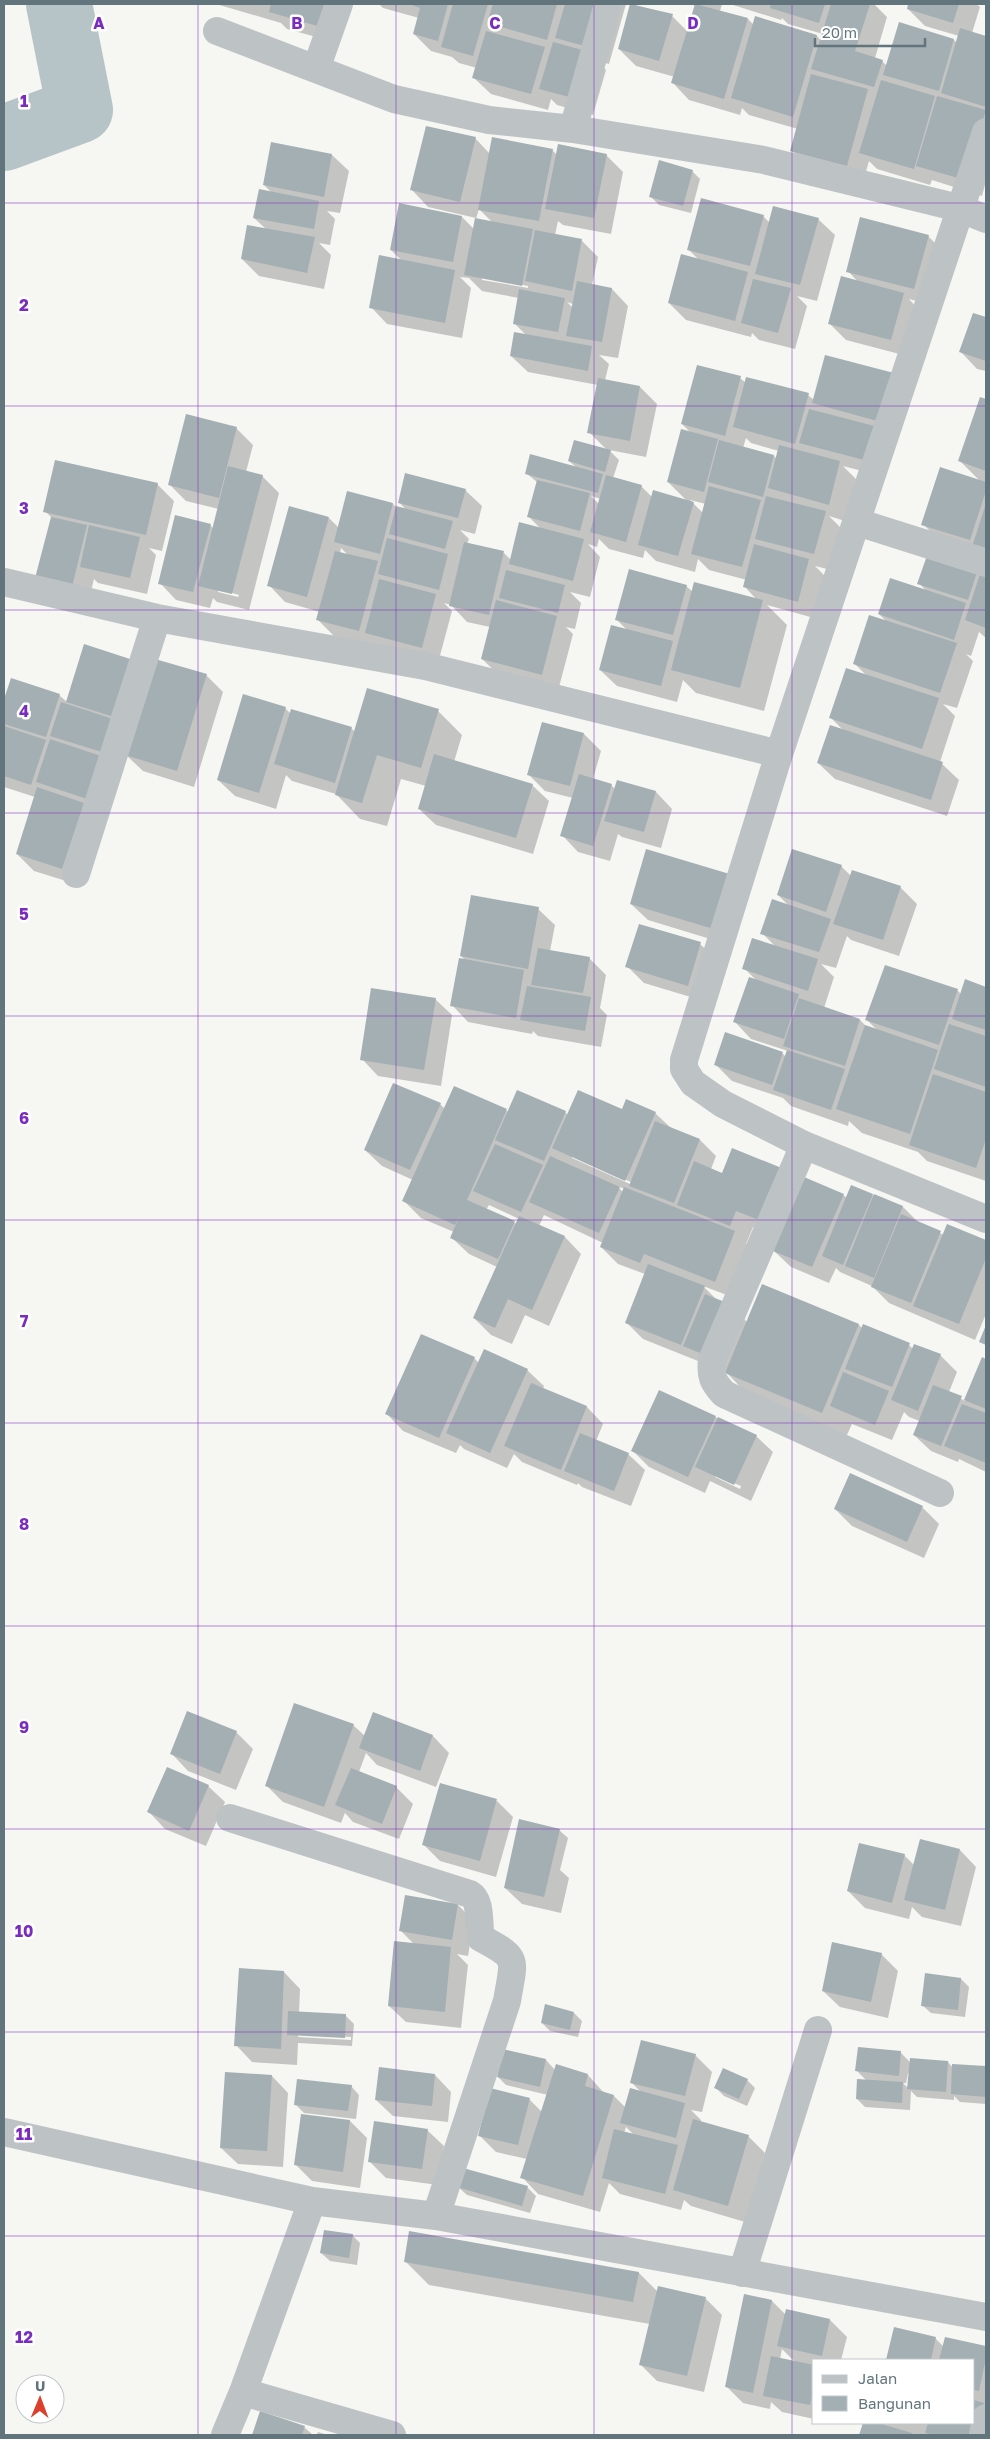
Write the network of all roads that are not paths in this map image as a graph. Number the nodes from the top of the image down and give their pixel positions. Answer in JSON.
{"nodes":[{"id":1,"x":338,"y":4,"type":"edge"},
{"id":2,"x":608,"y":4,"type":"edge"},
{"id":3,"x":217,"y":32,"type":"dead end"},
{"id":4,"x":316,"y":69,"type":"junction"},
{"id":5,"x":573,"y":128,"type":"junction"},
{"id":6,"x":986,"y":132,"type":"edge"},
{"id":7,"x":959,"y":208,"type":"junction"},
{"id":8,"x":986,"y":219,"type":"edge"},
{"id":9,"x":857,"y":522,"type":"junction"},
{"id":10,"x":986,"y":563,"type":"edge"},
{"id":11,"x":4,"y":582,"type":"edge"},
{"id":12,"x":156,"y":618,"type":"junction"},
{"id":13,"x":779,"y":754,"type":"junction"},
{"id":14,"x":76,"y":874,"type":"dead end"},
{"id":15,"x":804,"y":1145,"type":"junction"},
{"id":16,"x":986,"y":1219,"type":"edge"},
{"id":17,"x":940,"y":1493,"type":"dead end"},
{"id":18,"x":230,"y":1818,"type":"dead end"},
{"id":19,"x":818,"y":2030,"type":"dead end"},
{"id":20,"x":4,"y":2132,"type":"edge"},
{"id":21,"x":312,"y":2202,"type":"junction"},
{"id":22,"x":436,"y":2216,"type":"junction"},
{"id":23,"x":742,"y":2273,"type":"junction"},
{"id":24,"x":986,"y":2317,"type":"edge"},
{"id":25,"x":243,"y":2392,"type":"junction"},
{"id":26,"x":986,"y":2418,"type":"edge"},
{"id":27,"x":225,"y":2435,"type":"edge"},
{"id":28,"x":392,"y":2435,"type":"edge"},
{"id":29,"x":982,"y":2435,"type":"edge"}],
"edges":[{"from":1,"to":4,"type":"street"},
{"from":2,"to":5,"type":"street"},
{"from":3,"to":4,"type":"street"},
{"from":4,"to":5,"type":"street"},
{"from":5,"to":7,"type":"street"},
{"from":6,"to":7,"type":"street"},
{"from":7,"to":8,"type":"street"},
{"from":7,"to":9,"type":"street"},
{"from":9,"to":10,"type":"street"},
{"from":9,"to":13,"type":"street"},
{"from":11,"to":12,"type":"street"},
{"from":12,"to":13,"type":"street"},
{"from":12,"to":14,"type":"street"},
{"from":13,"to":15,"type":"street"},
{"from":15,"to":16,"type":"street"},
{"from":15,"to":17,"type":"street"},
{"from":18,"to":22,"type":"street"},
{"from":19,"to":23,"type":"street"},
{"from":20,"to":21,"type":"street"},
{"from":21,"to":22,"type":"street"},
{"from":21,"to":25,"type":"street"},
{"from":22,"to":23,"type":"street"},
{"from":23,"to":24,"type":"street"},
{"from":25,"to":27,"type":"street"},
{"from":25,"to":28,"type":"street"},
{"from":26,"to":29,"type":"street"}]}
